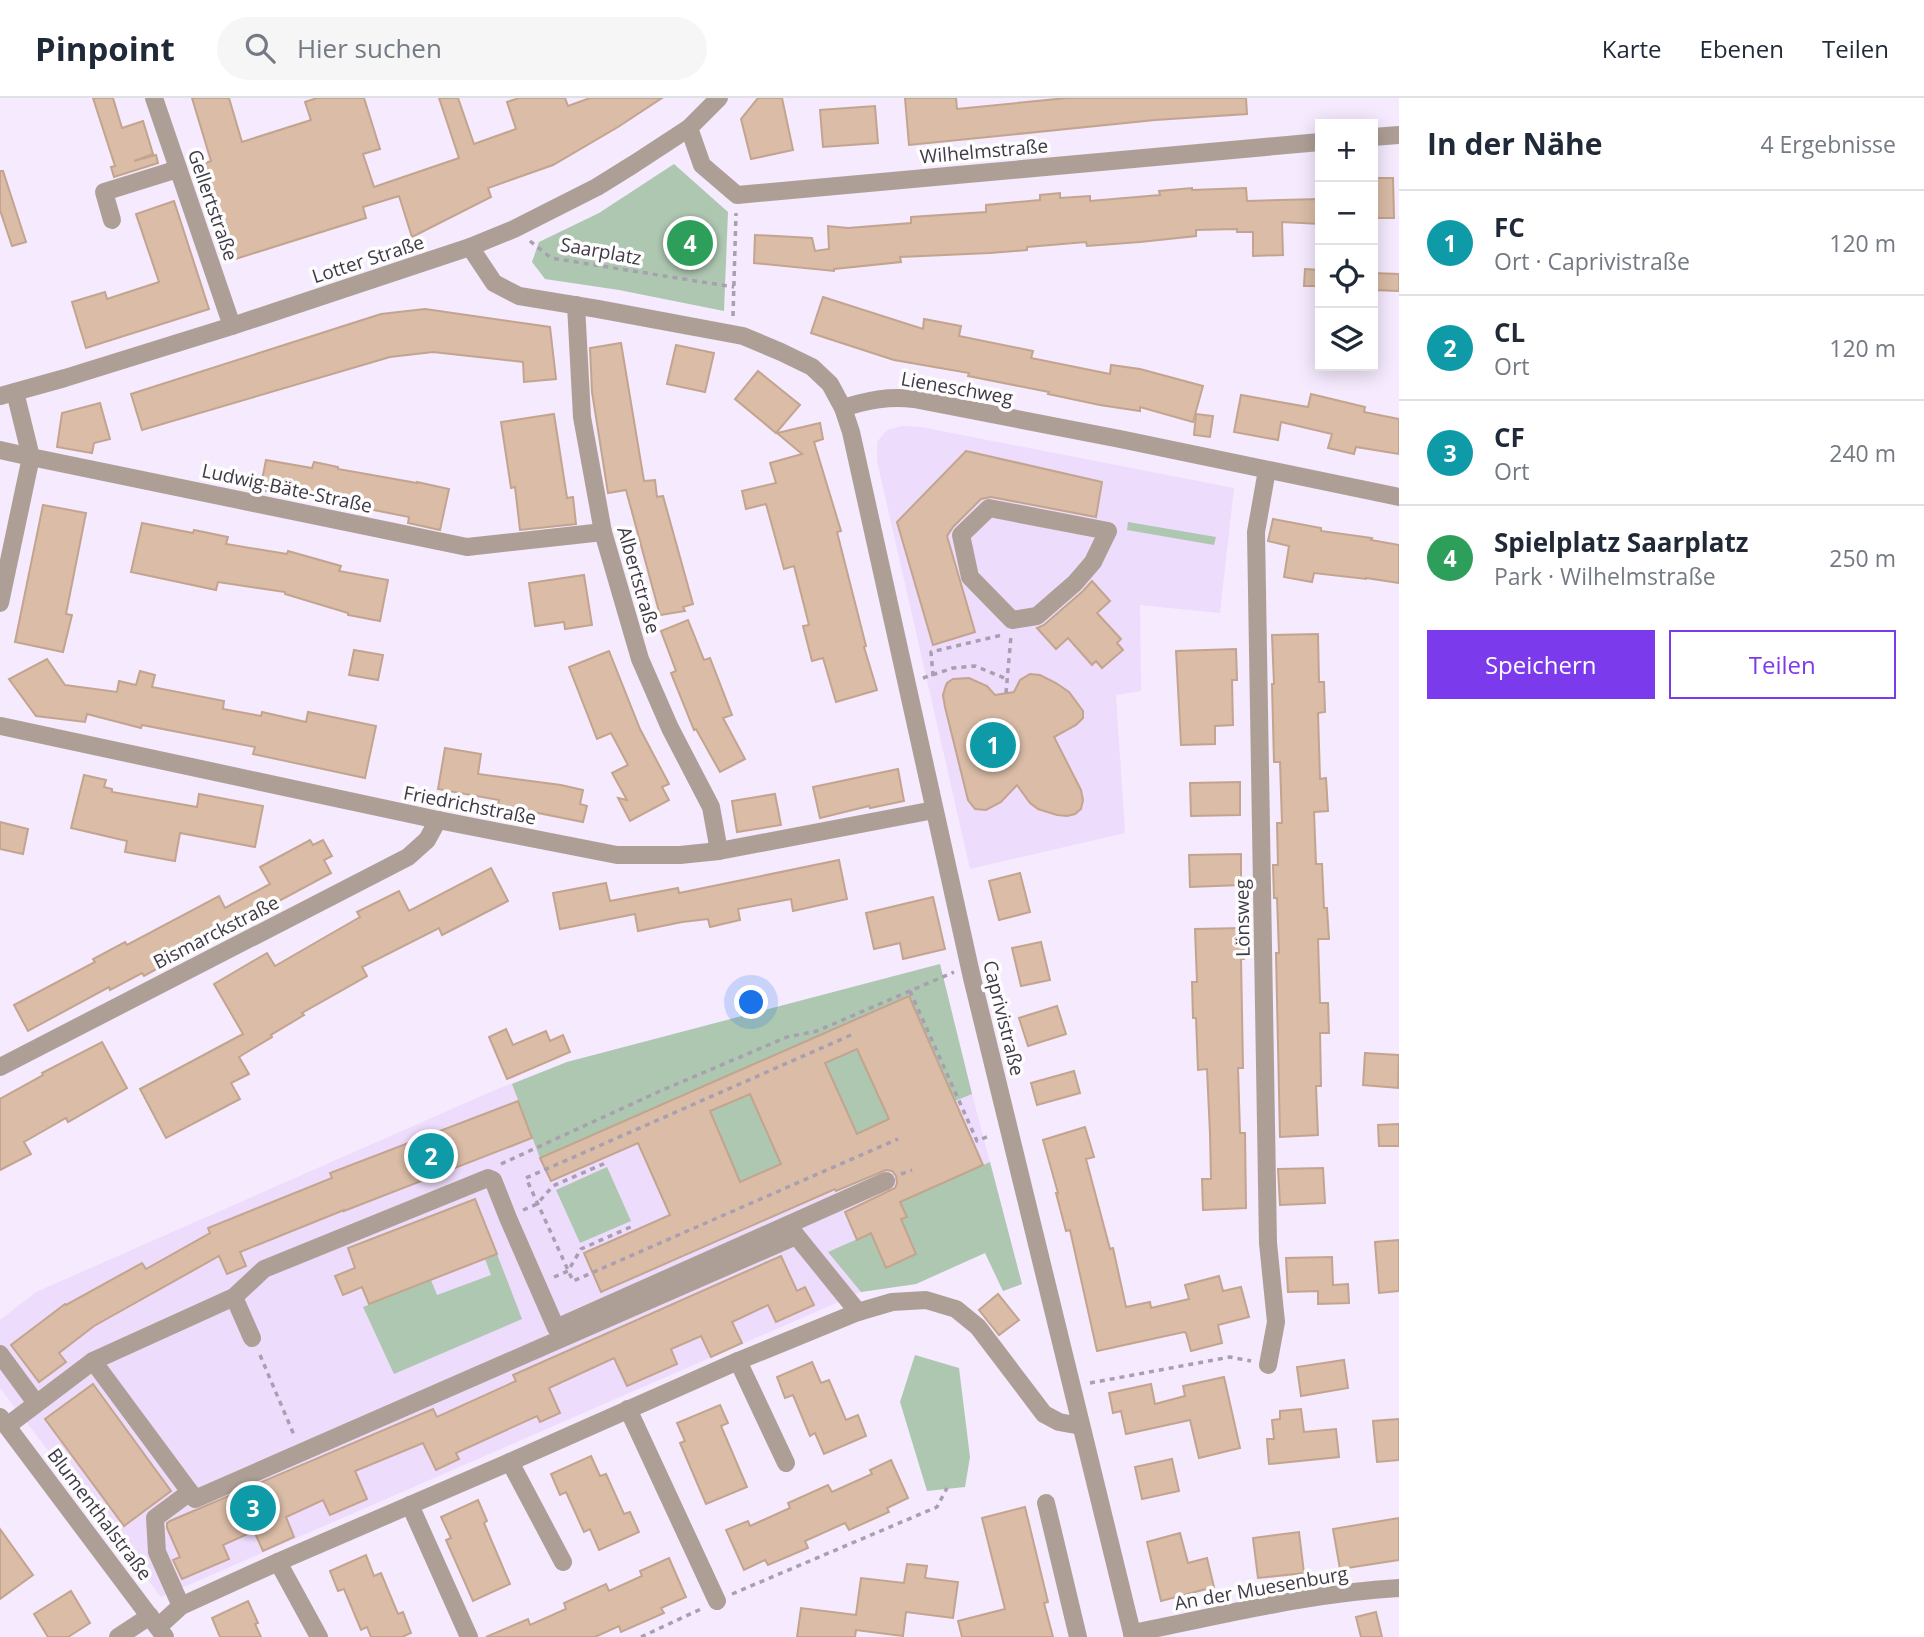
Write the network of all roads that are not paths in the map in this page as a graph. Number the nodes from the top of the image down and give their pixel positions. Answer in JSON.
{"nodes":[{"id":1,"x":154,"y":98,"type":"edge"},
{"id":2,"x":719,"y":98,"type":"edge"},
{"id":3,"x":689,"y":128,"type":"junction"},
{"id":4,"x":1399,"y":135,"type":"edge"},
{"id":5,"x":1378,"y":137,"type":"edge"},
{"id":6,"x":1315,"y":142,"type":"edge"},
{"id":7,"x":178,"y":169,"type":"junction"},
{"id":8,"x":112,"y":220,"type":"dead end"},
{"id":9,"x":470,"y":247,"type":"junction"},
{"id":10,"x":576,"y":305,"type":"junction"},
{"id":11,"x":232,"y":326,"type":"junction"},
{"id":12,"x":8,"y":394,"type":"edge"},
{"id":13,"x":843,"y":408,"type":"junction"},
{"id":14,"x":0,"y":450,"type":"edge"},
{"id":15,"x":31,"y":457,"type":"junction"},
{"id":16,"x":1267,"y":470,"type":"junction"},
{"id":17,"x":1399,"y":497,"type":"edge"},
{"id":18,"x":1108,"y":531,"type":"joint"},
{"id":19,"x":603,"y":532,"type":"junction"},
{"id":20,"x":0,"y":603,"type":"edge"},
{"id":21,"x":0,"y":716,"type":"edge"},
{"id":22,"x":0,"y":727,"type":"edge"},
{"id":23,"x":934,"y":810,"type":"junction"},
{"id":24,"x":438,"y":820,"type":"junction"},
{"id":25,"x":719,"y":851,"type":"junction"},
{"id":26,"x":0,"y":1067,"type":"edge"},
{"id":27,"x":886,"y":1181,"type":"dead end"},
{"id":28,"x":792,"y":1231,"type":"junction"},
{"id":29,"x":234,"y":1297,"type":"junction"},
{"id":30,"x":858,"y":1312,"type":"junction"},
{"id":31,"x":252,"y":1339,"type":"road end"},
{"id":32,"x":0,"y":1354,"type":"edge"},
{"id":33,"x":93,"y":1361,"type":"junction"},
{"id":34,"x":738,"y":1361,"type":"junction"},
{"id":35,"x":1268,"y":1365,"type":"road end"},
{"id":36,"x":36,"y":1403,"type":"junction"},
{"id":37,"x":628,"y":1409,"type":"junction"},
{"id":38,"x":3,"y":1422,"type":"edge"},
{"id":39,"x":1081,"y":1426,"type":"junction"},
{"id":40,"x":510,"y":1462,"type":"junction"},
{"id":41,"x":786,"y":1463,"type":"dead end"},
{"id":42,"x":190,"y":1492,"type":"junction"},
{"id":43,"x":1046,"y":1503,"type":"dead end"},
{"id":44,"x":410,"y":1505,"type":"junction"},
{"id":45,"x":278,"y":1562,"type":"junction"},
{"id":46,"x":563,"y":1562,"type":"dead end"},
{"id":47,"x":1399,"y":1588,"type":"edge"},
{"id":48,"x":717,"y":1601,"type":"road end"},
{"id":49,"x":181,"y":1606,"type":"junction"},
{"id":50,"x":158,"y":1627,"type":"edge"},
{"id":51,"x":1133,"y":1635,"type":"edge"},
{"id":52,"x":118,"y":1637,"type":"edge"},
{"id":53,"x":319,"y":1637,"type":"edge"},
{"id":54,"x":469,"y":1637,"type":"edge"},
{"id":55,"x":1078,"y":1637,"type":"edge"}],
"edges":[{"from":1,"to":7,"type":"street","name":"Gellertstraße"},
{"from":2,"to":3,"type":"street","name":"Lotter Straße"},
{"from":3,"to":6,"type":"street","name":"Wilhelmstraße"},
{"from":3,"to":9,"type":"street","name":"Lotter Straße"},
{"from":4,"to":5,"type":"street"},
{"from":7,"to":8,"type":"street"},
{"from":7,"to":11,"type":"street","name":"Gellertstraße"},
{"from":9,"to":10,"type":"street"},
{"from":9,"to":11,"type":"street","name":"Lotter Straße"},
{"from":10,"to":13,"type":"street"},
{"from":10,"to":19,"type":"street","name":"Albertstraße"},
{"from":11,"to":12,"type":"street","name":"Lotter Straße"},
{"from":12,"to":15,"type":"street"},
{"from":13,"to":16,"type":"street","name":"Lieneschweg"},
{"from":13,"to":23,"type":"street","name":"Caprivistraße"},
{"from":14,"to":15,"type":"street","name":"Ludwig-Bäte-Straße"},
{"from":15,"to":19,"type":"street","name":"Ludwig-Bäte-Straße"},
{"from":15,"to":20,"type":"street"},
{"from":16,"to":17,"type":"street","name":"Lieneschweg"},
{"from":16,"to":35,"type":"street","name":"Lönsweg"},
{"from":18,"to":18,"type":"street"},
{"from":19,"to":25,"type":"street","name":"Albertstraße"},
{"from":21,"to":22,"type":"street"},
{"from":22,"to":24,"type":"street","name":"Friedrichstraße"},
{"from":23,"to":25,"type":"street","name":"Friedrichstraße"},
{"from":23,"to":39,"type":"street","name":"Caprivistraße"},
{"from":24,"to":25,"type":"street","name":"Friedrichstraße"},
{"from":24,"to":26,"type":"street","name":"Bismarckstraße"},
{"from":27,"to":28,"type":"street"},
{"from":28,"to":29,"type":"street"},
{"from":28,"to":30,"type":"street"},
{"from":28,"to":42,"type":"street"},
{"from":29,"to":31,"type":"street"},
{"from":29,"to":33,"type":"street"},
{"from":30,"to":34,"type":"street"},
{"from":30,"to":39,"type":"street"},
{"from":32,"to":36,"type":"street"},
{"from":33,"to":36,"type":"street"},
{"from":33,"to":42,"type":"street"},
{"from":34,"to":37,"type":"street"},
{"from":34,"to":41,"type":"street"},
{"from":36,"to":38,"type":"street"},
{"from":37,"to":40,"type":"street"},
{"from":37,"to":48,"type":"street"},
{"from":38,"to":50,"type":"street","name":"Blumenthalstraße"},
{"from":39,"to":51,"type":"street","name":"Caprivistraße"},
{"from":40,"to":44,"type":"street"},
{"from":40,"to":46,"type":"street"},
{"from":42,"to":49,"type":"street"},
{"from":43,"to":55,"type":"street"},
{"from":44,"to":45,"type":"street"},
{"from":44,"to":54,"type":"street"},
{"from":45,"to":49,"type":"street"},
{"from":45,"to":53,"type":"street"},
{"from":47,"to":51,"type":"street","name":"An der Muesenburg"},
{"from":49,"to":50,"type":"street"},
{"from":50,"to":52,"type":"street"}]}
